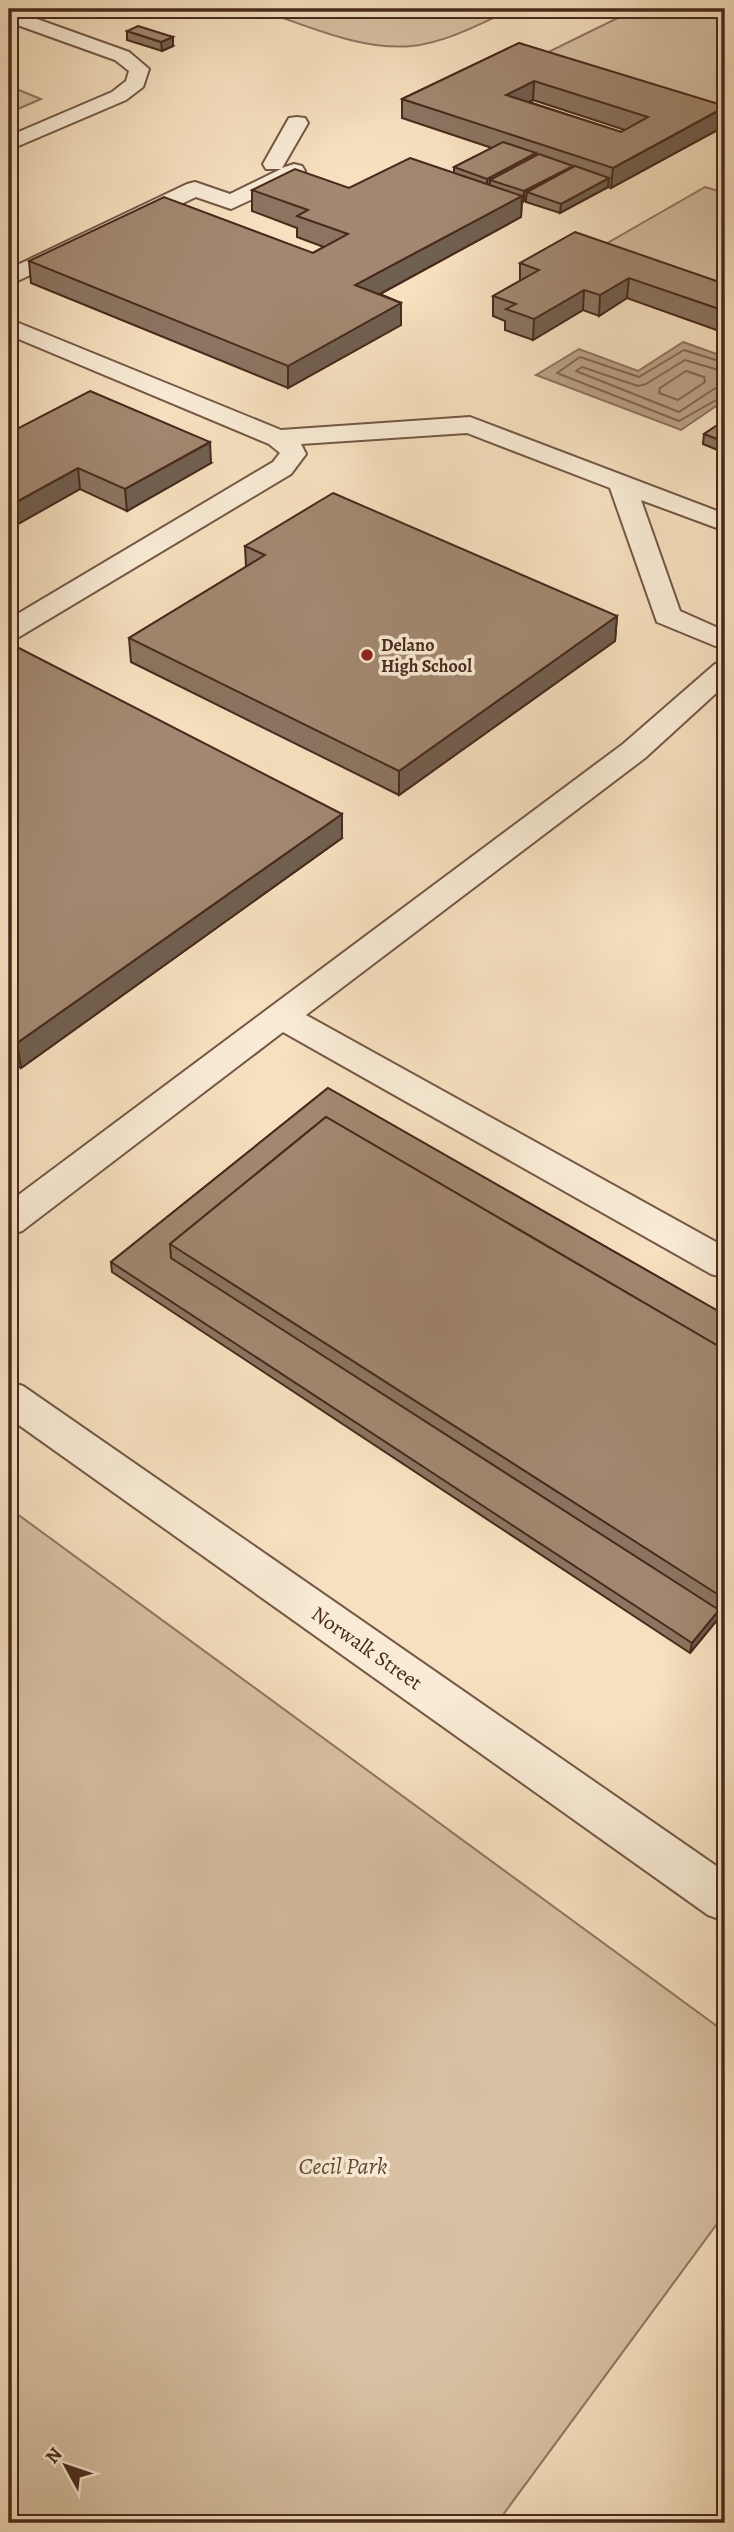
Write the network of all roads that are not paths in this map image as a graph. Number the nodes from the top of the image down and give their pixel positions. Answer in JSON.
{"nodes":[{"id":1,"x":9,"y":15,"type":"edge"},
{"id":2,"x":297,"y":123,"type":"dead end"},
{"id":3,"x":9,"y":144,"type":"edge"},
{"id":4,"x":9,"y":278,"type":"edge"},
{"id":5,"x":9,"y":326,"type":"edge"},
{"id":6,"x":278,"y":438,"type":"junction"},
{"id":7,"x":622,"y":483,"type":"junction"},
{"id":8,"x":725,"y":523,"type":"edge"},
{"id":9,"x":9,"y":631,"type":"edge"},
{"id":10,"x":725,"y":640,"type":"edge"},
{"id":11,"x":725,"y":670,"type":"edge"},
{"id":12,"x":283,"y":1017,"type":"junction"},
{"id":13,"x":9,"y":1221,"type":"edge"},
{"id":14,"x":725,"y":1264,"type":"edge"},
{"id":15,"x":9,"y":1397,"type":"edge"},
{"id":16,"x":725,"y":1899,"type":"edge"}],
"edges":[{"from":1,"to":3,"type":"street"},
{"from":2,"to":4,"type":"street"},
{"from":5,"to":6,"type":"street"},
{"from":6,"to":7,"type":"street"},
{"from":6,"to":9,"type":"street"},
{"from":7,"to":8,"type":"street"},
{"from":7,"to":10,"type":"street"},
{"from":11,"to":12,"type":"street"},
{"from":12,"to":13,"type":"street"},
{"from":12,"to":14,"type":"street"},
{"from":15,"to":16,"type":"street","name":"Norwalk Street"}]}
